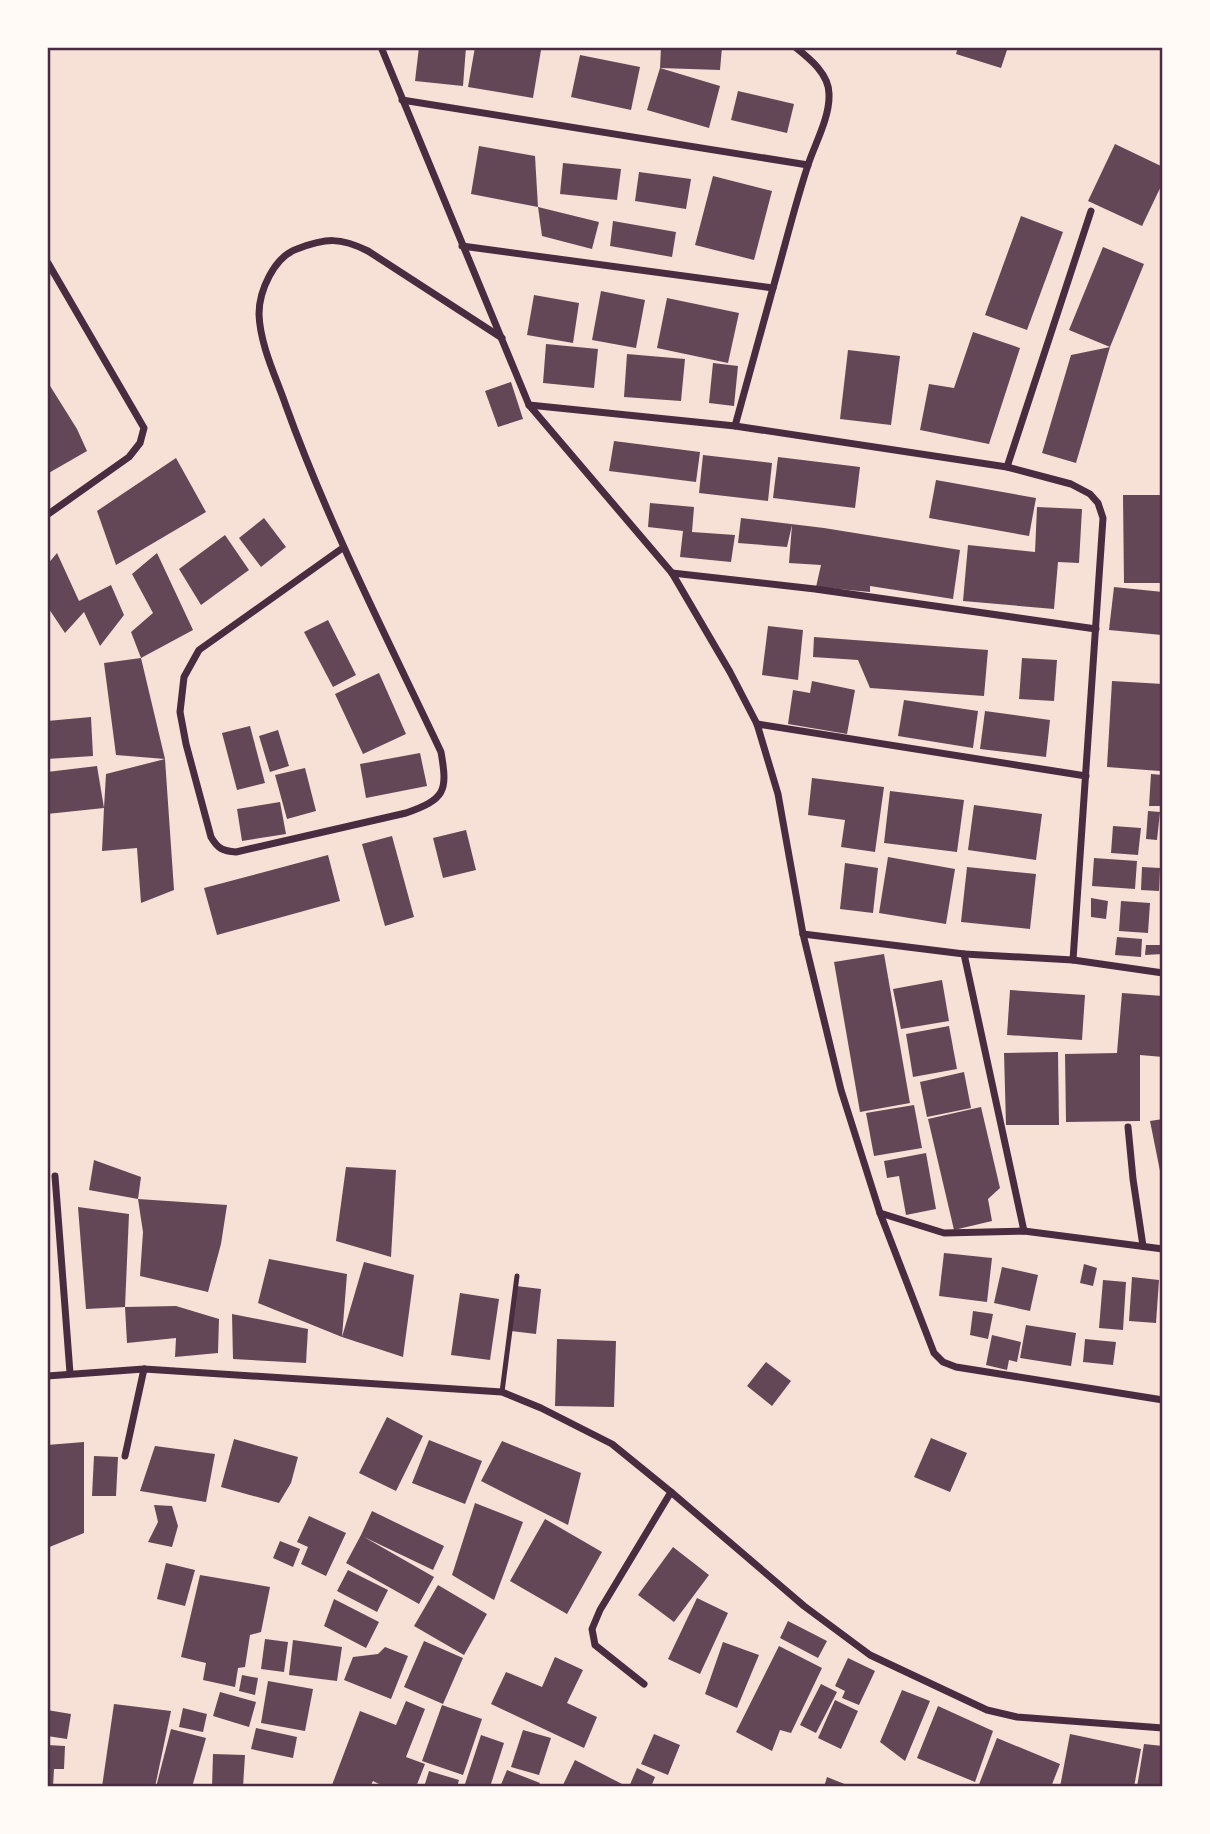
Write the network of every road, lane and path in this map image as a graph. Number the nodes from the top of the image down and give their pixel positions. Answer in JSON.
{"nodes":[{"id":1,"x":381,"y":47,"type":"edge"},
{"id":2,"x":795,"y":47,"type":"edge"},
{"id":3,"x":402,"y":100,"type":"junction"},
{"id":4,"x":808,"y":165,"type":"junction"},
{"id":5,"x":1091,"y":211,"type":"dead end"},
{"id":6,"x":462,"y":246,"type":"junction"},
{"id":7,"x":48,"y":263,"type":"edge"},
{"id":8,"x":773,"y":288,"type":"junction"},
{"id":9,"x":502,"y":338,"type":"junction"},
{"id":10,"x":529,"y":405,"type":"junction"},
{"id":11,"x":736,"y":426,"type":"junction"},
{"id":12,"x":1007,"y":467,"type":"junction"},
{"id":13,"x":47,"y":515,"type":"edge"},
{"id":14,"x":344,"y":547,"type":"junction"},
{"id":15,"x":672,"y":573,"type":"junction"},
{"id":16,"x":1096,"y":629,"type":"junction"},
{"id":17,"x":757,"y":724,"type":"junction"},
{"id":18,"x":1086,"y":776,"type":"junction"},
{"id":19,"x":803,"y":934,"type":"junction"},
{"id":20,"x":964,"y":954,"type":"junction"},
{"id":21,"x":1073,"y":960,"type":"junction"},
{"id":22,"x":1163,"y":973,"type":"edge"},
{"id":23,"x":1128,"y":1127,"type":"dead end"},
{"id":24,"x":55,"y":1176,"type":"dead end"},
{"id":25,"x":880,"y":1213,"type":"junction"},
{"id":26,"x":1024,"y":1231,"type":"junction"},
{"id":27,"x":1143,"y":1246,"type":"junction"},
{"id":28,"x":1163,"y":1249,"type":"edge"},
{"id":29,"x":517,"y":1276,"type":"dead end"},
{"id":30,"x":144,"y":1369,"type":"junction"},
{"id":31,"x":70,"y":1373,"type":"junction"},
{"id":32,"x":47,"y":1376,"type":"edge"},
{"id":33,"x":502,"y":1392,"type":"junction"},
{"id":34,"x":1163,"y":1400,"type":"edge"},
{"id":35,"x":125,"y":1456,"type":"dead end"},
{"id":36,"x":671,"y":1492,"type":"junction"},
{"id":37,"x":644,"y":1684,"type":"dead end"},
{"id":38,"x":1163,"y":1728,"type":"edge"}],
"edges":[{"from":1,"to":3,"type":"street"},
{"from":2,"to":4,"type":"street"},
{"from":3,"to":4,"type":"street"},
{"from":3,"to":6,"type":"street"},
{"from":4,"to":8,"type":"street"},
{"from":5,"to":12,"type":"street"},
{"from":6,"to":8,"type":"street"},
{"from":6,"to":9,"type":"street"},
{"from":7,"to":13,"type":"street"},
{"from":8,"to":11,"type":"street"},
{"from":9,"to":10,"type":"street"},
{"from":9,"to":14,"type":"street"},
{"from":10,"to":11,"type":"street"},
{"from":10,"to":15,"type":"street"},
{"from":11,"to":12,"type":"street"},
{"from":12,"to":16,"type":"street"},
{"from":14,"to":14,"type":"street"},
{"from":15,"to":16,"type":"street"},
{"from":15,"to":17,"type":"street"},
{"from":16,"to":18,"type":"street"},
{"from":17,"to":18,"type":"street"},
{"from":17,"to":19,"type":"street"},
{"from":18,"to":21,"type":"street"},
{"from":19,"to":20,"type":"street"},
{"from":19,"to":25,"type":"street"},
{"from":20,"to":21,"type":"street"},
{"from":20,"to":26,"type":"street"},
{"from":21,"to":22,"type":"street"},
{"from":23,"to":27,"type":"street"},
{"from":24,"to":31,"type":"street"},
{"from":25,"to":26,"type":"street"},
{"from":25,"to":34,"type":"street"},
{"from":26,"to":27,"type":"street"},
{"from":27,"to":28,"type":"street"},
{"from":29,"to":33,"type":"lane"},
{"from":30,"to":31,"type":"street"},
{"from":30,"to":33,"type":"street"},
{"from":30,"to":35,"type":"street"},
{"from":31,"to":32,"type":"street"},
{"from":33,"to":36,"type":"street"},
{"from":36,"to":37,"type":"street"},
{"from":36,"to":38,"type":"street"}]}
